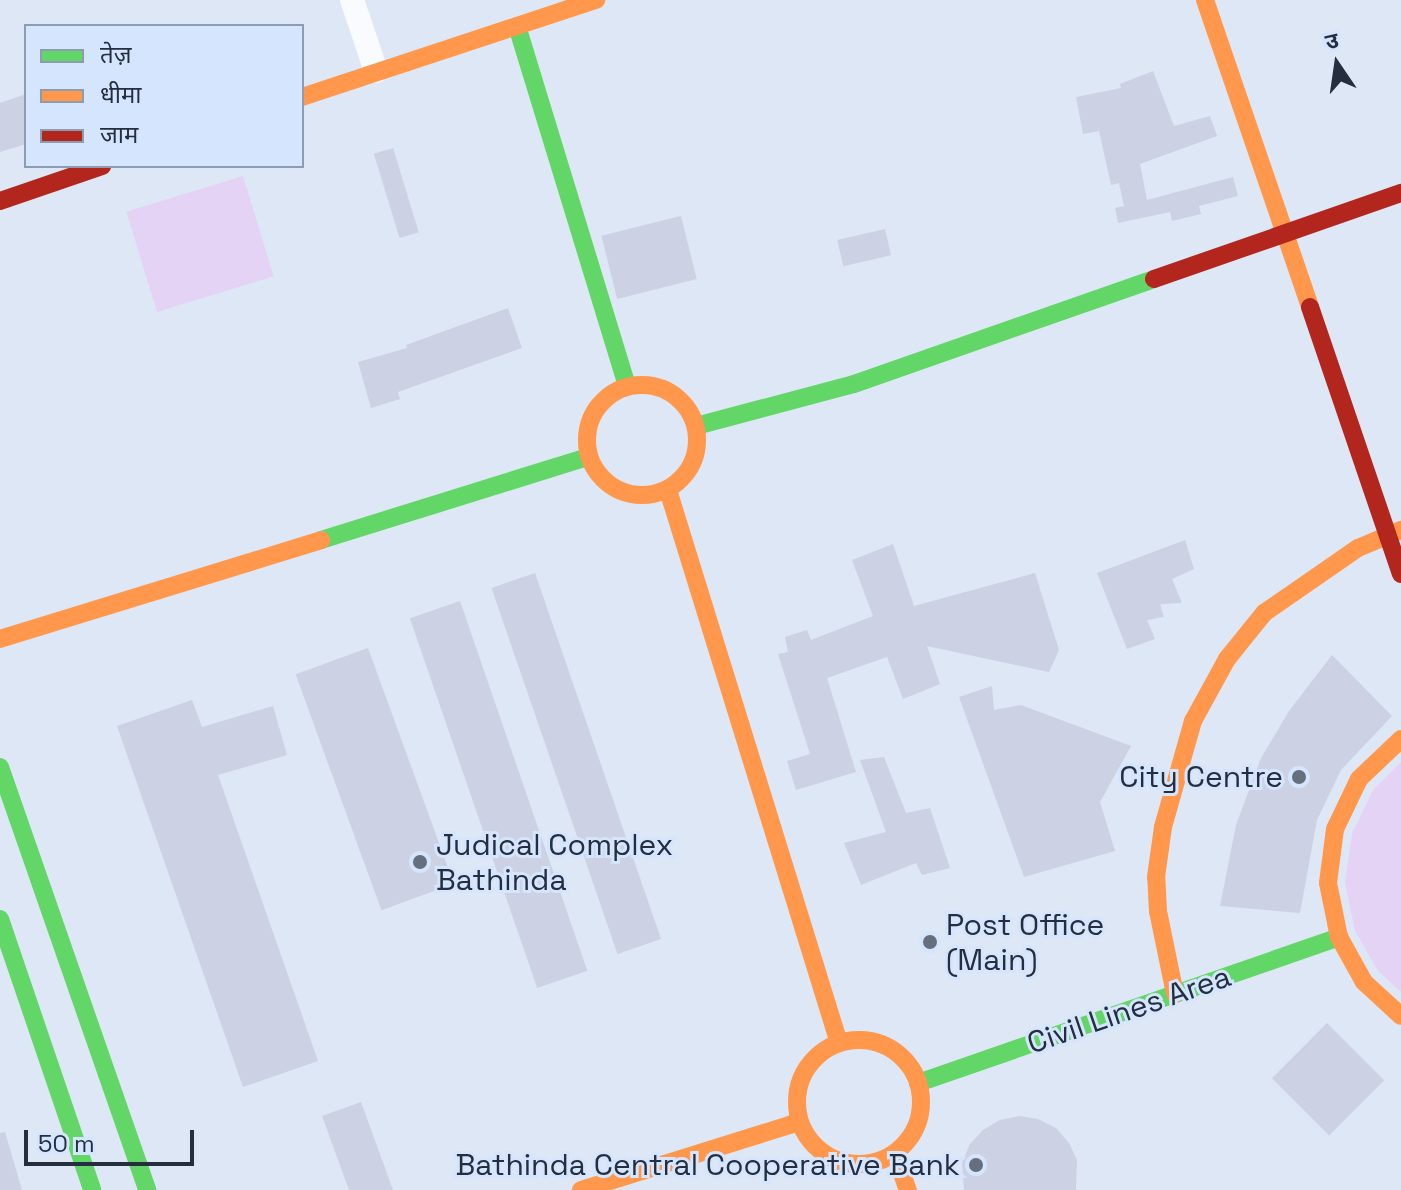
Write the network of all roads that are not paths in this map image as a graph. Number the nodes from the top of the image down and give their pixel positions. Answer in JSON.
{"nodes":[{"id":1,"x":352,"y":0,"type":"edge"},
{"id":2,"x":596,"y":0,"type":"edge"},
{"id":3,"x":1205,"y":0,"type":"edge"},
{"id":4,"x":517,"y":26,"type":"junction"},
{"id":5,"x":376,"y":71,"type":"junction"},
{"id":6,"x":304,"y":96,"type":"edge"},
{"id":7,"x":96,"y":168,"type":"edge"},
{"id":8,"x":1401,"y":193,"type":"edge"},
{"id":9,"x":0,"y":201,"type":"edge"},
{"id":10,"x":1286,"y":233,"type":"junction"},
{"id":11,"x":627,"y":386,"type":"junction"},
{"id":12,"x":696,"y":426,"type":"junction"},
{"id":13,"x":588,"y":457,"type":"junction"},
{"id":14,"x":668,"y":490,"type":"junction"},
{"id":15,"x":1395,"y":534,"type":"edge"},
{"id":16,"x":1401,"y":574,"type":"edge"},
{"id":17,"x":0,"y":639,"type":"edge"},
{"id":18,"x":1401,"y":739,"type":"edge"},
{"id":19,"x":0,"y":767,"type":"edge"},
{"id":20,"x":0,"y":919,"type":"edge"},
{"id":21,"x":1339,"y":937,"type":"junction"},
{"id":22,"x":1175,"y":994,"type":"junction"},
{"id":23,"x":1401,"y":1016,"type":"edge"},
{"id":24,"x":839,"y":1043,"type":"junction"},
{"id":25,"x":918,"y":1083,"type":"junction"},
{"id":26,"x":799,"y":1122,"type":"junction"},
{"id":27,"x":895,"y":1153,"type":"junction"},
{"id":28,"x":92,"y":1190,"type":"edge"},
{"id":29,"x":147,"y":1190,"type":"edge"},
{"id":30,"x":581,"y":1190,"type":"edge"},
{"id":31,"x":908,"y":1190,"type":"edge"}],
"edges":[{"from":1,"to":5,"type":"street"},
{"from":2,"to":4,"type":"main road"},
{"from":3,"to":10,"type":"main road"},
{"from":4,"to":5,"type":"main road"},
{"from":4,"to":11,"type":"main road"},
{"from":5,"to":6,"type":"main road"},
{"from":7,"to":9,"type":"main road"},
{"from":8,"to":10,"type":"main road"},
{"from":10,"to":12,"type":"main road"},
{"from":10,"to":15,"type":"main road"},
{"from":11,"to":12,"type":"main road"},
{"from":11,"to":13,"type":"main road"},
{"from":12,"to":14,"type":"main road"},
{"from":13,"to":14,"type":"main road"},
{"from":13,"to":17,"type":"main road"},
{"from":14,"to":24,"type":"main road"},
{"from":15,"to":16,"type":"main road"},
{"from":15,"to":22,"type":"main road"},
{"from":18,"to":21,"type":"main road"},
{"from":19,"to":29,"type":"main road"},
{"from":20,"to":28,"type":"main road"},
{"from":21,"to":22,"type":"main road","name":"Civil Lines Area"},
{"from":21,"to":23,"type":"main road"},
{"from":22,"to":25,"type":"main road","name":"Civil Lines Area"},
{"from":24,"to":25,"type":"main road"},
{"from":24,"to":26,"type":"main road"},
{"from":25,"to":27,"type":"main road"},
{"from":26,"to":27,"type":"main road"},
{"from":26,"to":30,"type":"main road"},
{"from":27,"to":31,"type":"main road"}]}
